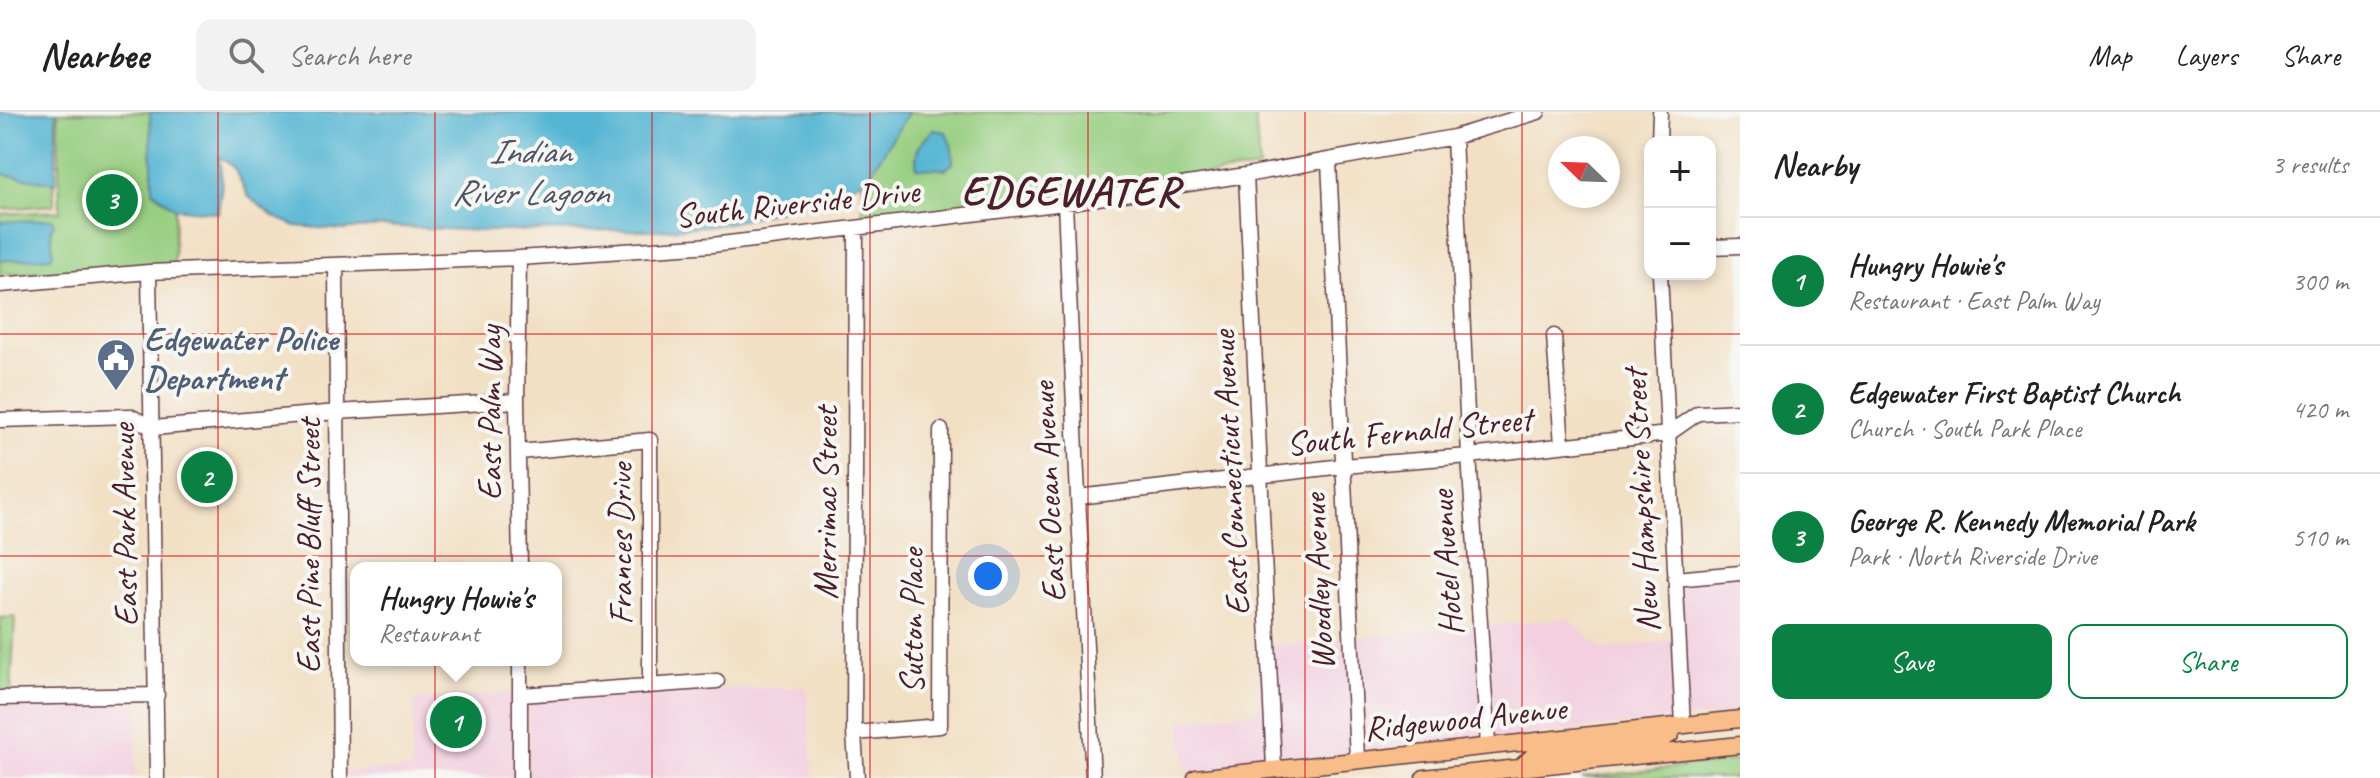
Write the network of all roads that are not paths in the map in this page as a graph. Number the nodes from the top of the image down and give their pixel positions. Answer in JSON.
{"nodes":[{"id":1,"x":1538,"y":112,"type":"edge"},
{"id":2,"x":1660,"y":112,"type":"edge"},
{"id":3,"x":1659,"y":136,"type":"edge"},
{"id":4,"x":1454,"y":137,"type":"junction"},
{"id":5,"x":1329,"y":162,"type":"junction"},
{"id":6,"x":1246,"y":175,"type":"junction"},
{"id":7,"x":1065,"y":203,"type":"junction"},
{"id":8,"x":856,"y":228,"type":"junction"},
{"id":9,"x":1740,"y":246,"type":"edge"},
{"id":10,"x":1716,"y":247,"type":"edge"},
{"id":11,"x":519,"y":258,"type":"junction"},
{"id":12,"x":336,"y":265,"type":"junction"},
{"id":13,"x":149,"y":272,"type":"junction"},
{"id":14,"x":1660,"y":280,"type":"edge"},
{"id":15,"x":0,"y":285,"type":"edge"},
{"id":16,"x":1554,"y":336,"type":"dead end"},
{"id":17,"x":517,"y":401,"type":"junction"},
{"id":18,"x":1740,"y":411,"type":"edge"},
{"id":19,"x":337,"y":412,"type":"junction"},
{"id":20,"x":0,"y":420,"type":"edge"},
{"id":21,"x":153,"y":428,"type":"junction"},
{"id":22,"x":941,"y":430,"type":"dead end"},
{"id":23,"x":1668,"y":434,"type":"junction"},
{"id":24,"x":1562,"y":445,"type":"junction"},
{"id":25,"x":519,"y":452,"type":"junction"},
{"id":26,"x":1469,"y":456,"type":"junction"},
{"id":27,"x":1343,"y":466,"type":"junction"},
{"id":28,"x":1260,"y":476,"type":"junction"},
{"id":29,"x":1078,"y":497,"type":"junction"},
{"id":30,"x":520,"y":562,"type":"edge"},
{"id":31,"x":1740,"y":573,"type":"edge"},
{"id":32,"x":1675,"y":579,"type":"junction"},
{"id":33,"x":520,"y":666,"type":"edge"},
{"id":34,"x":717,"y":681,"type":"dead end"},
{"id":35,"x":650,"y":684,"type":"junction"},
{"id":36,"x":157,"y":695,"type":"junction"},
{"id":37,"x":521,"y":695,"type":"junction"},
{"id":38,"x":0,"y":698,"type":"edge"},
{"id":39,"x":1740,"y":719,"type":"edge"},
{"id":40,"x":1679,"y":726,"type":"junction"},
{"id":41,"x":1740,"y":730,"type":"edge"},
{"id":42,"x":854,"y":733,"type":"junction"},
{"id":43,"x":1488,"y":745,"type":"junction"},
{"id":44,"x":1740,"y":745,"type":"edge"},
{"id":45,"x":1706,"y":749,"type":"junction"},
{"id":46,"x":1357,"y":759,"type":"junction"},
{"id":47,"x":1274,"y":768,"type":"junction"},
{"id":48,"x":1520,"y":768,"type":"junction"},
{"id":49,"x":157,"y":778,"type":"edge"},
{"id":50,"x":340,"y":778,"type":"edge"},
{"id":51,"x":520,"y":778,"type":"edge"},
{"id":52,"x":857,"y":778,"type":"edge"},
{"id":53,"x":1093,"y":778,"type":"edge"},
{"id":54,"x":1196,"y":778,"type":"edge"},
{"id":55,"x":1424,"y":778,"type":"edge"}],
"edges":[{"from":1,"to":4,"type":"street","name":"South Riverside Drive"},
{"from":2,"to":3,"type":"street"},
{"from":4,"to":5,"type":"street","name":"South Riverside Drive"},
{"from":4,"to":26,"type":"street","name":"Hotel Avenue"},
{"from":5,"to":6,"type":"street","name":"South Riverside Drive"},
{"from":5,"to":27,"type":"street","name":"Woodley Avenue"},
{"from":6,"to":7,"type":"street","name":"South Riverside Drive"},
{"from":6,"to":28,"type":"street","name":"East Connecticut Avenue"},
{"from":7,"to":8,"type":"street","name":"South Riverside Drive"},
{"from":7,"to":29,"type":"street","name":"East Ocean Avenue"},
{"from":8,"to":11,"type":"street","name":"South Riverside Drive"},
{"from":8,"to":42,"type":"street","name":"Merrimac Street"},
{"from":9,"to":10,"type":"street"},
{"from":11,"to":12,"type":"street","name":"South Riverside Drive"},
{"from":11,"to":17,"type":"street","name":"East Palm Way"},
{"from":12,"to":13,"type":"street","name":"South Riverside Drive"},
{"from":12,"to":19,"type":"street","name":"East Pine Bluff Street"},
{"from":13,"to":15,"type":"street","name":"South Riverside Drive"},
{"from":13,"to":21,"type":"street","name":"East Park Avenue"},
{"from":14,"to":23,"type":"street","name":"New Hampshire Street"},
{"from":16,"to":24,"type":"street"},
{"from":17,"to":19,"type":"street"},
{"from":17,"to":25,"type":"street","name":"East Palm Way"},
{"from":18,"to":23,"type":"street","name":"South Fernald Street"},
{"from":19,"to":21,"type":"street"},
{"from":19,"to":50,"type":"street","name":"East Pine Bluff Street"},
{"from":20,"to":21,"type":"street"},
{"from":21,"to":36,"type":"street","name":"East Park Avenue"},
{"from":22,"to":42,"type":"street","name":"Sutton Place"},
{"from":23,"to":24,"type":"street","name":"South Fernald Street"},
{"from":23,"to":32,"type":"street","name":"New Hampshire Street"},
{"from":24,"to":26,"type":"street","name":"South Fernald Street"},
{"from":25,"to":30,"type":"street","name":"East Palm Way"},
{"from":25,"to":35,"type":"street","name":"Frances Drive"},
{"from":26,"to":27,"type":"street","name":"South Fernald Street"},
{"from":26,"to":43,"type":"street","name":"Hotel Avenue"},
{"from":27,"to":28,"type":"street","name":"South Fernald Street"},
{"from":27,"to":46,"type":"street","name":"Woodley Avenue"},
{"from":28,"to":29,"type":"street","name":"South Fernald Street"},
{"from":28,"to":47,"type":"street","name":"East Connecticut Avenue"},
{"from":29,"to":53,"type":"street","name":"East Ocean Avenue"},
{"from":31,"to":32,"type":"street"},
{"from":32,"to":40,"type":"street","name":"New Hampshire Street"},
{"from":33,"to":37,"type":"street"},
{"from":34,"to":35,"type":"street"},
{"from":35,"to":37,"type":"street"},
{"from":36,"to":38,"type":"street"},
{"from":36,"to":49,"type":"street","name":"East Park Avenue"},
{"from":37,"to":51,"type":"street"},
{"from":39,"to":40,"type":"main road","name":"Ridgewood Avenue"},
{"from":40,"to":43,"type":"main road","name":"Ridgewood Avenue"},
{"from":40,"to":48,"type":"main road"},
{"from":41,"to":45,"type":"main road"},
{"from":42,"to":52,"type":"street","name":"Merrimac Street"},
{"from":43,"to":46,"type":"main road","name":"Ridgewood Avenue"},
{"from":44,"to":45,"type":"main road","name":"Ridgewood Avenue"},
{"from":45,"to":48,"type":"main road","name":"Ridgewood Avenue"},
{"from":46,"to":47,"type":"main road","name":"Ridgewood Avenue"},
{"from":47,"to":54,"type":"main road","name":"Ridgewood Avenue"},
{"from":48,"to":55,"type":"main road","name":"Ridgewood Avenue"}]}
